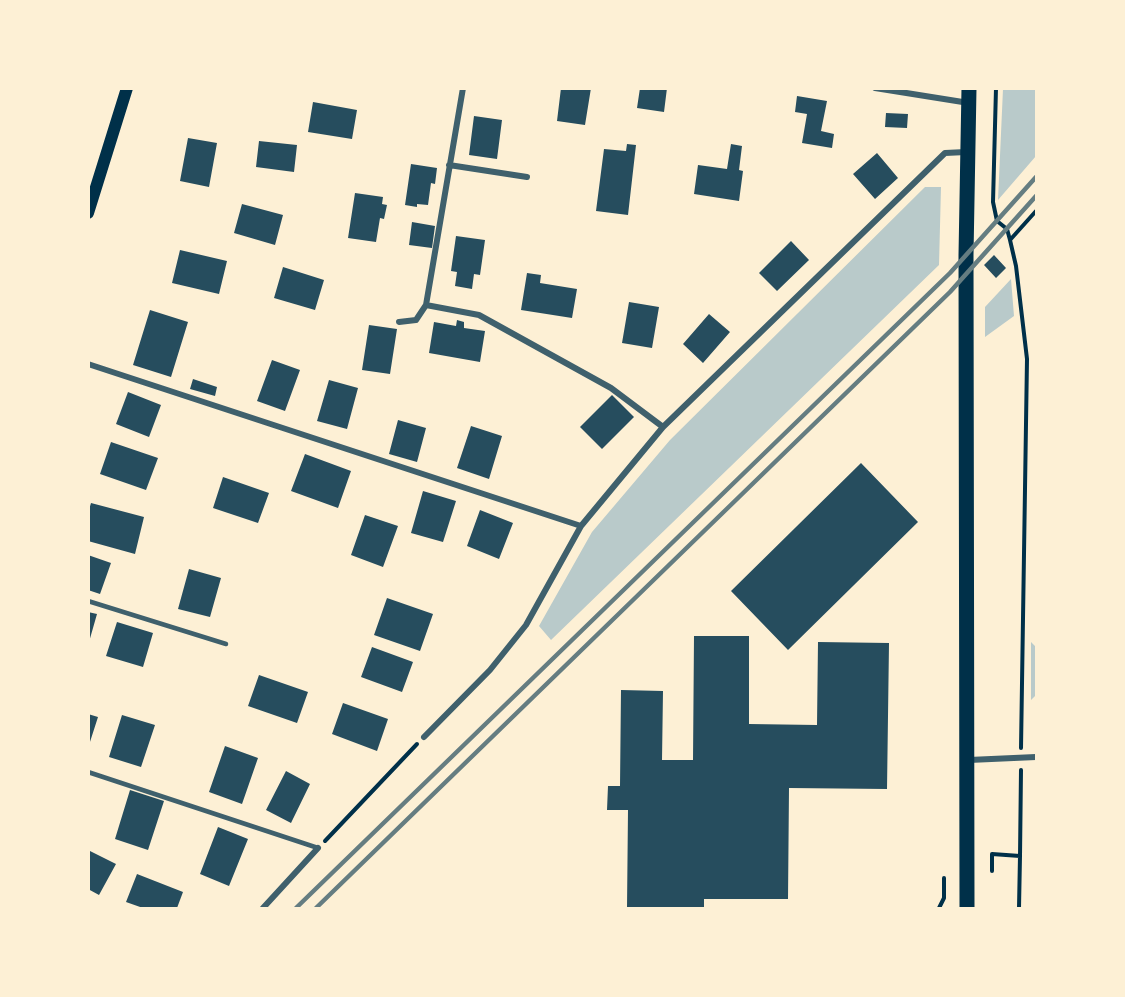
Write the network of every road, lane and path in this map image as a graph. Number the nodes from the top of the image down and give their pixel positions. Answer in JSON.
{"nodes":[{"id":1,"x":127,"y":88,"type":"edge"},
{"id":2,"x":463,"y":88,"type":"edge"},
{"id":3,"x":875,"y":88,"type":"edge"},
{"id":4,"x":996,"y":88,"type":"edge"},
{"id":5,"x":969,"y":96,"type":"edge"},
{"id":6,"x":969,"y":152,"type":"junction"},
{"id":7,"x":449,"y":165,"type":"junction"},
{"id":8,"x":527,"y":177,"type":"dead end"},
{"id":9,"x":1036,"y":211,"type":"edge"},
{"id":10,"x":88,"y":213,"type":"edge"},
{"id":11,"x":1010,"y":240,"type":"junction"},
{"id":12,"x":426,"y":305,"type":"junction"},
{"id":13,"x":399,"y":322,"type":"dead end"},
{"id":14,"x":88,"y":364,"type":"edge"},
{"id":15,"x":663,"y":428,"type":"junction"},
{"id":16,"x":580,"y":526,"type":"junction"},
{"id":17,"x":88,"y":601,"type":"edge"},
{"id":18,"x":225,"y":644,"type":"dead end"},
{"id":19,"x":424,"y":737,"type":"joint"},
{"id":20,"x":1036,"y":757,"type":"edge"},
{"id":21,"x":1021,"y":758,"type":"junction"},
{"id":22,"x":969,"y":760,"type":"junction"},
{"id":23,"x":88,"y":772,"type":"edge"},
{"id":24,"x":318,"y":848,"type":"junction"},
{"id":25,"x":1020,"y":856,"type":"junction"},
{"id":26,"x":992,"y":871,"type":"dead end"},
{"id":27,"x":944,"y":878,"type":"dead end"},
{"id":28,"x":263,"y":909,"type":"edge"},
{"id":29,"x":939,"y":909,"type":"edge"},
{"id":30,"x":968,"y":909,"type":"edge"},
{"id":31,"x":1019,"y":909,"type":"edge"}],
"edges":[{"from":1,"to":10,"type":"main road"},
{"from":2,"to":7,"type":"street"},
{"from":3,"to":5,"type":"street"},
{"from":4,"to":11,"type":"path"},
{"from":5,"to":6,"type":"main road"},
{"from":6,"to":15,"type":"street"},
{"from":6,"to":22,"type":"main road"},
{"from":7,"to":8,"type":"street"},
{"from":7,"to":12,"type":"street"},
{"from":9,"to":11,"type":"path"},
{"from":11,"to":21,"type":"path"},
{"from":12,"to":13,"type":"street"},
{"from":12,"to":15,"type":"street"},
{"from":14,"to":16,"type":"street"},
{"from":15,"to":16,"type":"street"},
{"from":16,"to":19,"type":"street"},
{"from":17,"to":18,"type":"lane"},
{"from":19,"to":24,"type":"path"},
{"from":20,"to":21,"type":"street"},
{"from":21,"to":22,"type":"street"},
{"from":21,"to":25,"type":"path"},
{"from":22,"to":30,"type":"main road"},
{"from":23,"to":24,"type":"lane"},
{"from":24,"to":28,"type":"street"},
{"from":25,"to":26,"type":"path"},
{"from":25,"to":31,"type":"path"},
{"from":27,"to":29,"type":"path"}]}
